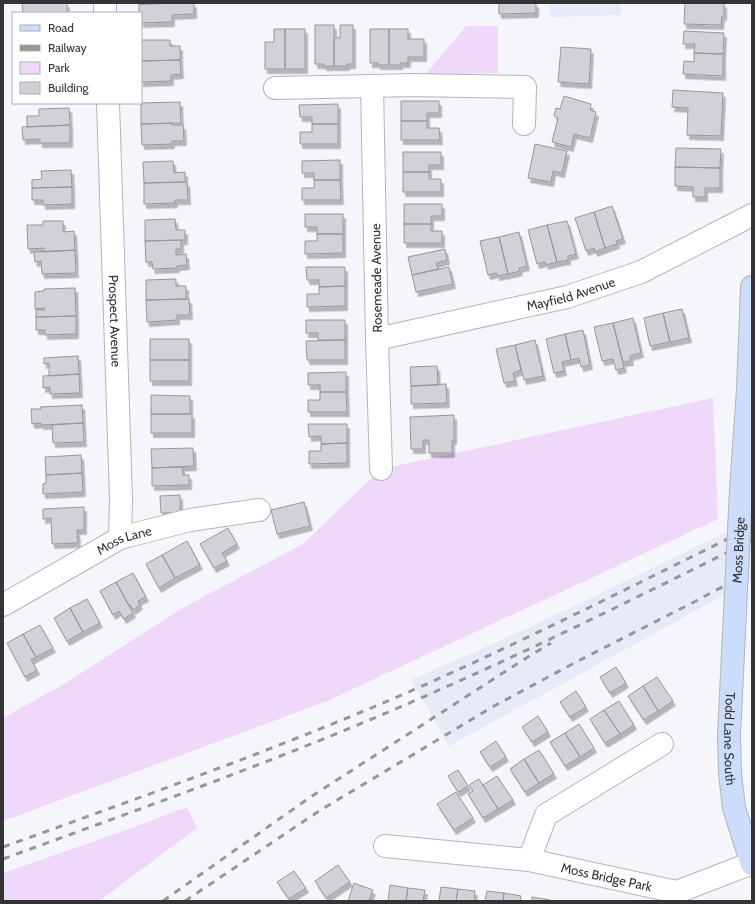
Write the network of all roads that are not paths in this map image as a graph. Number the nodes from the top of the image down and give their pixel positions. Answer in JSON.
{"nodes":[{"id":1,"x":372,"y":86,"type":"junction"},
{"id":2,"x":276,"y":88,"type":"dead end"},
{"id":3,"x":108,"y":104,"type":"edge"},
{"id":4,"x":524,"y":124,"type":"dead end"},
{"id":5,"x":752,"y":215,"type":"edge"},
{"id":6,"x":752,"y":287,"type":"edge"},
{"id":7,"x":377,"y":339,"type":"junction"},
{"id":8,"x":381,"y":469,"type":"dead end"},
{"id":9,"x":259,"y":510,"type":"dead end"},
{"id":10,"x":120,"y":538,"type":"junction"},
{"id":11,"x":3,"y":605,"type":"edge"},
{"id":12,"x":735,"y":612,"type":"joint"},
{"id":13,"x":662,"y":744,"type":"dead end"},
{"id":14,"x":386,"y":846,"type":"dead end"},
{"id":15,"x":529,"y":860,"type":"junction"},
{"id":16,"x":752,"y":864,"type":"edge"}],
"edges":[{"from":1,"to":2,"type":"street"},
{"from":1,"to":4,"type":"street"},
{"from":1,"to":7,"type":"street","name":"Rosemeade Avenue"},
{"from":3,"to":10,"type":"street","name":"Prospect Avenue"},
{"from":5,"to":7,"type":"street","name":"Mayfield Avenue"},
{"from":6,"to":12,"type":"street","name":"Moss Bridge","bridge":true},
{"from":7,"to":8,"type":"street","name":"Rosemeade Avenue"},
{"from":9,"to":10,"type":"street","name":"Moss Lane"},
{"from":10,"to":11,"type":"street","name":"Moss Lane"},
{"from":12,"to":16,"type":"street","name":"Todd Lane South"},
{"from":13,"to":15,"type":"street"},
{"from":14,"to":15,"type":"street","name":"Moss Bridge Park"},
{"from":15,"to":16,"type":"street","name":"Moss Bridge Park"}]}
